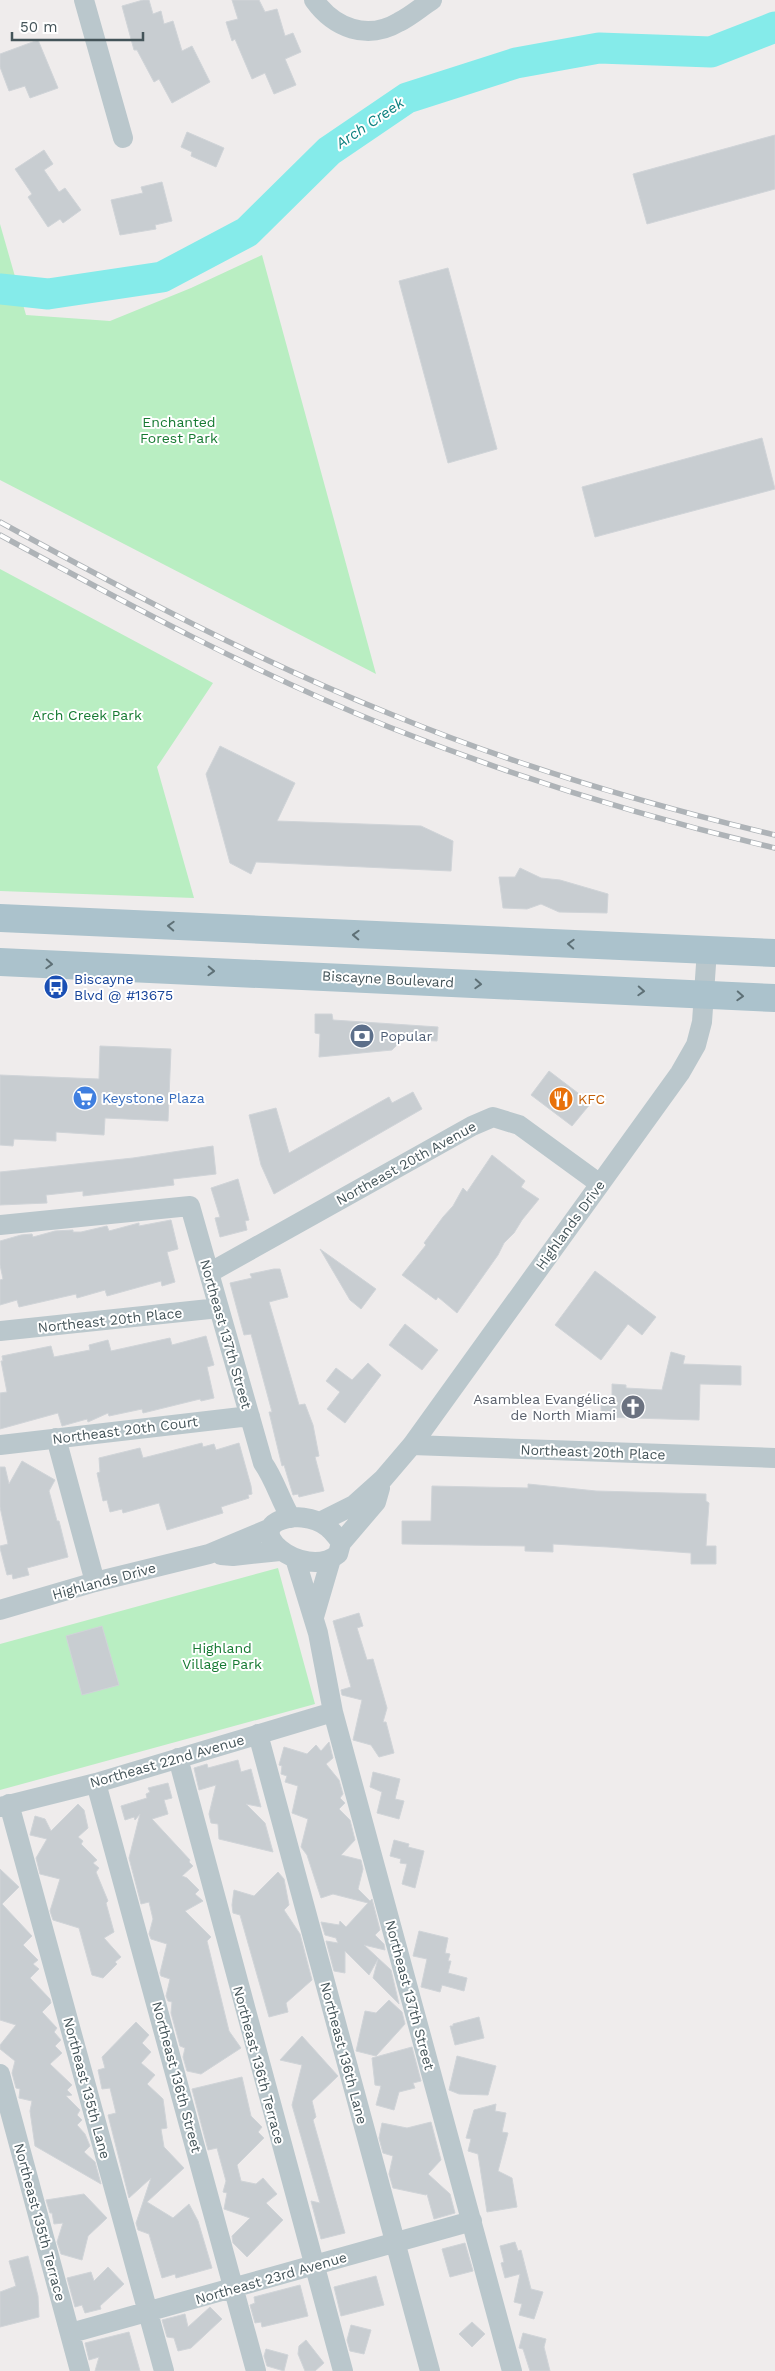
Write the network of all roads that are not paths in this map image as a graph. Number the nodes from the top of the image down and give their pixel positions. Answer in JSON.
{"nodes":[{"id":1,"x":84,"y":0,"type":"edge"},
{"id":2,"x":314,"y":0,"type":"edge"},
{"id":3,"x":432,"y":0,"type":"edge"},
{"id":4,"x":123,"y":138,"type":"dead end"},
{"id":5,"x":0,"y":918,"type":"edge"},
{"id":6,"x":290,"y":932,"type":"junction"},
{"id":7,"x":707,"y":950,"type":"junction"},
{"id":8,"x":775,"y":953,"type":"edge"},
{"id":9,"x":0,"y":962,"type":"edge"},
{"id":10,"x":288,"y":974,"type":"junction"},
{"id":11,"x":706,"y":994,"type":"junction"},
{"id":12,"x":775,"y":998,"type":"edge"},
{"id":13,"x":600,"y":1184,"type":"junction"},
{"id":14,"x":0,"y":1224,"type":"edge"},
{"id":15,"x":209,"y":1273,"type":"junction"},
{"id":16,"x":219,"y":1308,"type":"junction"},
{"id":17,"x":0,"y":1331,"type":"edge"},
{"id":18,"x":250,"y":1416,"type":"junction"},
{"id":19,"x":56,"y":1438,"type":"junction"},
{"id":20,"x":0,"y":1445,"type":"edge"},
{"id":21,"x":412,"y":1445,"type":"junction"},
{"id":22,"x":775,"y":1458,"type":"edge"},
{"id":23,"x":383,"y":1479,"type":"junction"},
{"id":24,"x":320,"y":1522,"type":"junction"},
{"id":25,"x":279,"y":1523,"type":"junction"},
{"id":26,"x":336,"y":1551,"type":"junction"},
{"id":27,"x":209,"y":1554,"type":"junction"},
{"id":28,"x":287,"y":1554,"type":"junction"},
{"id":29,"x":96,"y":1582,"type":"junction"},
{"id":30,"x":0,"y":1610,"type":"edge"},
{"id":31,"x":314,"y":1617,"type":"junction"},
{"id":32,"x":333,"y":1712,"type":"junction"},
{"id":33,"x":258,"y":1734,"type":"junction"},
{"id":34,"x":178,"y":1758,"type":"junction"},
{"id":35,"x":96,"y":1783,"type":"junction"},
{"id":36,"x":4,"y":1806,"type":"edge"},
{"id":37,"x":0,"y":2074,"type":"edge"},
{"id":38,"x":472,"y":2221,"type":"junction"},
{"id":39,"x":396,"y":2243,"type":"junction"},
{"id":40,"x":313,"y":2266,"type":"junction"},
{"id":41,"x":235,"y":2288,"type":"junction"},
{"id":42,"x":149,"y":2313,"type":"junction"},
{"id":43,"x":71,"y":2333,"type":"junction"},
{"id":44,"x":80,"y":2371,"type":"edge"},
{"id":45,"x":164,"y":2371,"type":"edge"},
{"id":46,"x":256,"y":2371,"type":"edge"},
{"id":47,"x":343,"y":2371,"type":"edge"},
{"id":48,"x":430,"y":2371,"type":"edge"},
{"id":49,"x":512,"y":2371,"type":"edge"}],
"edges":[{"from":1,"to":4,"type":"street"},
{"from":2,"to":3,"type":"street"},
{"from":6,"to":5,"type":"main road","one_way":true},
{"from":7,"to":6,"type":"main road","one_way":true},
{"from":6,"to":10,"type":"main road"},
{"from":7,"to":8,"type":"main road"},
{"from":7,"to":11,"type":"street","name":"Highlands Drive"},
{"from":9,"to":10,"type":"main road","name":"Biscayne Boulevard","one_way":true},
{"from":10,"to":11,"type":"main road","name":"Biscayne Boulevard","one_way":true},
{"from":11,"to":12,"type":"main road","name":"Biscayne Boulevard","one_way":true},
{"from":11,"to":13,"type":"street","name":"Highlands Drive"},
{"from":13,"to":15,"type":"street","name":"Northeast 20th Avenue"},
{"from":13,"to":21,"type":"street","name":"Highlands Drive"},
{"from":14,"to":15,"type":"street","name":"Northeast 137th Street"},
{"from":15,"to":16,"type":"street","name":"Northeast 137th Street"},
{"from":16,"to":17,"type":"street","name":"Northeast 20th Place"},
{"from":16,"to":18,"type":"street","name":"Northeast 137th Street"},
{"from":18,"to":19,"type":"street","name":"Northeast 20th Court"},
{"from":18,"to":25,"type":"street","name":"Northeast 137th Street"},
{"from":19,"to":20,"type":"street","name":"Northeast 20th Court"},
{"from":19,"to":29,"type":"street"},
{"from":21,"to":22,"type":"street","name":"Northeast 20th Place"},
{"from":21,"to":23,"type":"street","name":"Highlands Drive"},
{"from":23,"to":24,"type":"street","name":"Highlands Drive"},
{"from":23,"to":26,"type":"street","name":"Highlands Drive"},
{"from":24,"to":25,"type":"street"},
{"from":24,"to":26,"type":"street"},
{"from":25,"to":27,"type":"street","name":"Highlands Drive"},
{"from":25,"to":28,"type":"street","name":"Northeast 137th Street"},
{"from":26,"to":28,"type":"street","name":"Highlands Drive"},
{"from":26,"to":31,"type":"street","name":"Northeast 137th Street"},
{"from":27,"to":28,"type":"street","name":"Highlands Drive"},
{"from":27,"to":29,"type":"street","name":"Highlands Drive"},
{"from":28,"to":31,"type":"street","name":"Northeast 137th Street"},
{"from":29,"to":30,"type":"street","name":"Highlands Drive"},
{"from":31,"to":32,"type":"street","name":"Northeast 137th Street"},
{"from":32,"to":33,"type":"street","name":"Northeast 22nd Avenue"},
{"from":32,"to":38,"type":"street","name":"Northeast 137th Street"},
{"from":33,"to":34,"type":"street","name":"Northeast 22nd Avenue"},
{"from":33,"to":39,"type":"street","name":"Northeast 136th Lane"},
{"from":34,"to":35,"type":"street","name":"Northeast 22nd Avenue"},
{"from":34,"to":40,"type":"street","name":"Northeast 136th Terrace"},
{"from":35,"to":36,"type":"street","name":"Northeast 22nd Avenue"},
{"from":35,"to":41,"type":"street","name":"Northeast 136th Street"},
{"from":36,"to":42,"type":"street","name":"Northeast 135th Lane"},
{"from":37,"to":43,"type":"street","name":"Northeast 135th Terrace"},
{"from":38,"to":39,"type":"street","name":"Northeast 23rd Avenue"},
{"from":38,"to":49,"type":"street","name":"Northeast 137th Street"},
{"from":39,"to":40,"type":"street","name":"Northeast 23rd Avenue"},
{"from":39,"to":48,"type":"street","name":"Northeast 136th Lane"},
{"from":40,"to":41,"type":"street","name":"Northeast 23rd Avenue"},
{"from":40,"to":47,"type":"street","name":"Northeast 136th Terrace"},
{"from":41,"to":42,"type":"street","name":"Northeast 23rd Avenue"},
{"from":41,"to":46,"type":"street","name":"Northeast 136th Street"},
{"from":42,"to":43,"type":"street","name":"Northeast 23rd Avenue"},
{"from":42,"to":45,"type":"street","name":"Northeast 135th Lane"},
{"from":43,"to":44,"type":"street","name":"Northeast 135th Terrace"}]}
